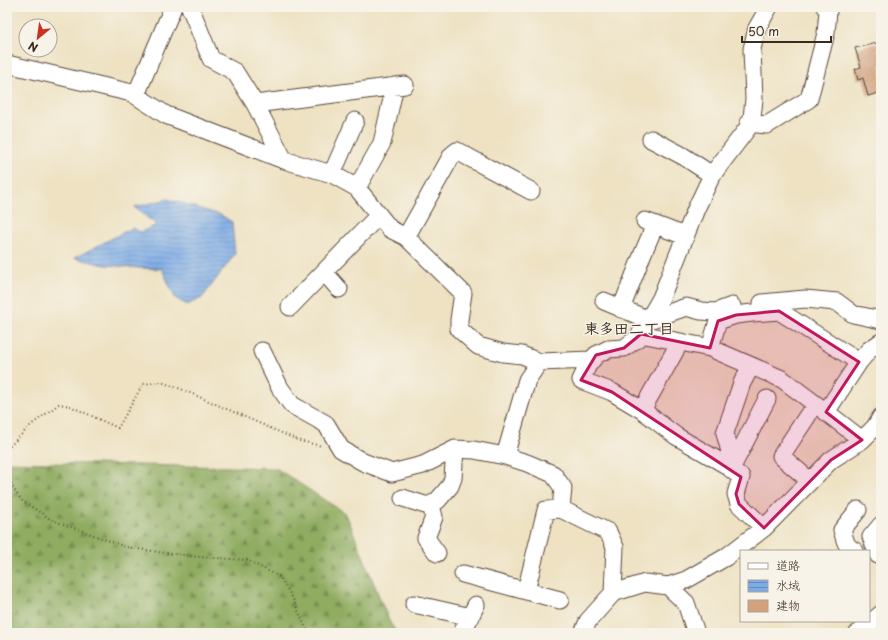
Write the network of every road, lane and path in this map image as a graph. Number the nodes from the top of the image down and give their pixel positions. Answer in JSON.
{"nodes":[{"id":1,"x":173,"y":7,"type":"edge"},
{"id":2,"x":190,"y":7,"type":"edge"},
{"id":3,"x":769,"y":7,"type":"edge"},
{"id":4,"x":825,"y":7,"type":"edge"},
{"id":5,"x":7,"y":64,"type":"edge"},
{"id":6,"x":136,"y":95,"type":"junction"},
{"id":7,"x":254,"y":104,"type":"junction"},
{"id":8,"x":355,"y":121,"type":"dead end"},
{"id":9,"x":749,"y":124,"type":"junction"},
{"id":10,"x":651,"y":139,"type":"dead end"},
{"id":11,"x":284,"y":160,"type":"junction"},
{"id":12,"x":332,"y":174,"type":"junction"},
{"id":13,"x":712,"y":175,"type":"junction"},
{"id":14,"x":357,"y":188,"type":"junction"},
{"id":15,"x":531,"y":190,"type":"dead end"},
{"id":16,"x":379,"y":215,"type":"junction"},
{"id":17,"x":685,"y":236,"type":"junction"},
{"id":18,"x":406,"y":237,"type":"junction"},
{"id":19,"x":324,"y":272,"type":"junction"},
{"id":20,"x":339,"y":289,"type":"dead end"},
{"id":21,"x":604,"y":301,"type":"dead end"},
{"id":22,"x":290,"y":307,"type":"dead end"},
{"id":23,"x":621,"y":309,"type":"junction"},
{"id":24,"x":881,"y":320,"type":"edge"},
{"id":25,"x":645,"y":327,"type":"junction"},
{"id":26,"x":680,"y":342,"type":"junction"},
{"id":27,"x":881,"y":342,"type":"edge"},
{"id":28,"x":710,"y":348,"type":"junction"},
{"id":29,"x":262,"y":351,"type":"dead end"},
{"id":30,"x":592,"y":360,"type":"junction"},
{"id":31,"x":539,"y":362,"type":"junction"},
{"id":32,"x":860,"y":362,"type":"junction"},
{"id":33,"x":751,"y":366,"type":"junction"},
{"id":34,"x":767,"y":399,"type":"dead end"},
{"id":35,"x":642,"y":410,"type":"junction"},
{"id":36,"x":826,"y":412,"type":"junction"},
{"id":37,"x":808,"y":415,"type":"dead end"},
{"id":38,"x":881,"y":417,"type":"edge"},
{"id":39,"x":862,"y":440,"type":"junction"},
{"id":40,"x":7,"y":449,"type":"edge"},
{"id":41,"x":341,"y":449,"type":"junction"},
{"id":42,"x":455,"y":449,"type":"junction"},
{"id":43,"x":7,"y":456,"type":"edge"},
{"id":44,"x":505,"y":456,"type":"junction"},
{"id":45,"x":728,"y":467,"type":"junction"},
{"id":46,"x":810,"y":481,"type":"junction"},
{"id":47,"x":403,"y":498,"type":"dead end"},
{"id":48,"x":431,"y":505,"type":"junction"},
{"id":49,"x":561,"y":509,"type":"junction"},
{"id":50,"x":858,"y":510,"type":"dead end"},
{"id":51,"x":881,"y":526,"type":"edge"},
{"id":52,"x":764,"y":528,"type":"junction"},
{"id":53,"x":851,"y":550,"type":"edge"},
{"id":54,"x":437,"y":553,"type":"dead end"},
{"id":55,"x":876,"y":555,"type":"edge"},
{"id":56,"x":463,"y":574,"type":"dead end"},
{"id":57,"x":668,"y":586,"type":"junction"},
{"id":58,"x":526,"y":591,"type":"junction"},
{"id":59,"x":613,"y":593,"type":"junction"},
{"id":60,"x":560,"y":600,"type":"dead end"},
{"id":61,"x":414,"y":604,"type":"dead end"},
{"id":62,"x":881,"y":614,"type":"edge"},
{"id":63,"x":308,"y":633,"type":"edge"},
{"id":64,"x":462,"y":633,"type":"edge"},
{"id":65,"x":583,"y":633,"type":"edge"},
{"id":66,"x":696,"y":633,"type":"edge"},
{"id":67,"x":858,"y":633,"type":"edge"}],
"edges":[{"from":1,"to":6,"type":"street"},
{"from":2,"to":7,"type":"street"},
{"from":3,"to":9,"type":"street"},
{"from":4,"to":9,"type":"street"},
{"from":5,"to":6,"type":"street"},
{"from":6,"to":11,"type":"street"},
{"from":7,"to":11,"type":"street"},
{"from":7,"to":14,"type":"street"},
{"from":8,"to":12,"type":"street"},
{"from":9,"to":13,"type":"street"},
{"from":10,"to":13,"type":"street"},
{"from":11,"to":12,"type":"street"},
{"from":12,"to":14,"type":"street"},
{"from":13,"to":17,"type":"street"},
{"from":14,"to":16,"type":"street"},
{"from":15,"to":18,"type":"street"},
{"from":16,"to":18,"type":"street"},
{"from":16,"to":19,"type":"street"},
{"from":17,"to":23,"type":"street"},
{"from":17,"to":25,"type":"street"},
{"from":18,"to":31,"type":"street"},
{"from":19,"to":20,"type":"street"},
{"from":19,"to":22,"type":"street"},
{"from":21,"to":23,"type":"street"},
{"from":23,"to":25,"type":"street"},
{"from":24,"to":25,"type":"street"},
{"from":25,"to":26,"type":"street"},
{"from":25,"to":30,"type":"street"},
{"from":26,"to":28,"type":"street"},
{"from":26,"to":35,"type":"street"},
{"from":27,"to":32,"type":"street"},
{"from":28,"to":32,"type":"street"},
{"from":28,"to":33,"type":"street"},
{"from":29,"to":41,"type":"street"},
{"from":30,"to":31,"type":"street"},
{"from":30,"to":35,"type":"street"},
{"from":31,"to":44,"type":"street"},
{"from":32,"to":36,"type":"street"},
{"from":33,"to":36,"type":"street"},
{"from":33,"to":45,"type":"street"},
{"from":34,"to":45,"type":"street"},
{"from":35,"to":45,"type":"street"},
{"from":36,"to":39,"type":"street"},
{"from":37,"to":46,"type":"street"},
{"from":38,"to":39,"type":"street"},
{"from":39,"to":46,"type":"street"},
{"from":40,"to":41,"type":"path"},
{"from":41,"to":42,"type":"street"},
{"from":42,"to":44,"type":"street"},
{"from":42,"to":48,"type":"street"},
{"from":43,"to":63,"type":"path"},
{"from":44,"to":49,"type":"street"},
{"from":45,"to":52,"type":"street"},
{"from":46,"to":52,"type":"street"},
{"from":47,"to":48,"type":"street"},
{"from":48,"to":54,"type":"street"},
{"from":49,"to":58,"type":"street"},
{"from":49,"to":59,"type":"street"},
{"from":50,"to":53,"type":"street"},
{"from":51,"to":55,"type":"street"},
{"from":52,"to":57,"type":"street"},
{"from":56,"to":58,"type":"street"},
{"from":57,"to":59,"type":"street"},
{"from":57,"to":66,"type":"street"},
{"from":58,"to":60,"type":"street"},
{"from":59,"to":65,"type":"street"},
{"from":61,"to":64,"type":"street"},
{"from":62,"to":67,"type":"street"}]}
